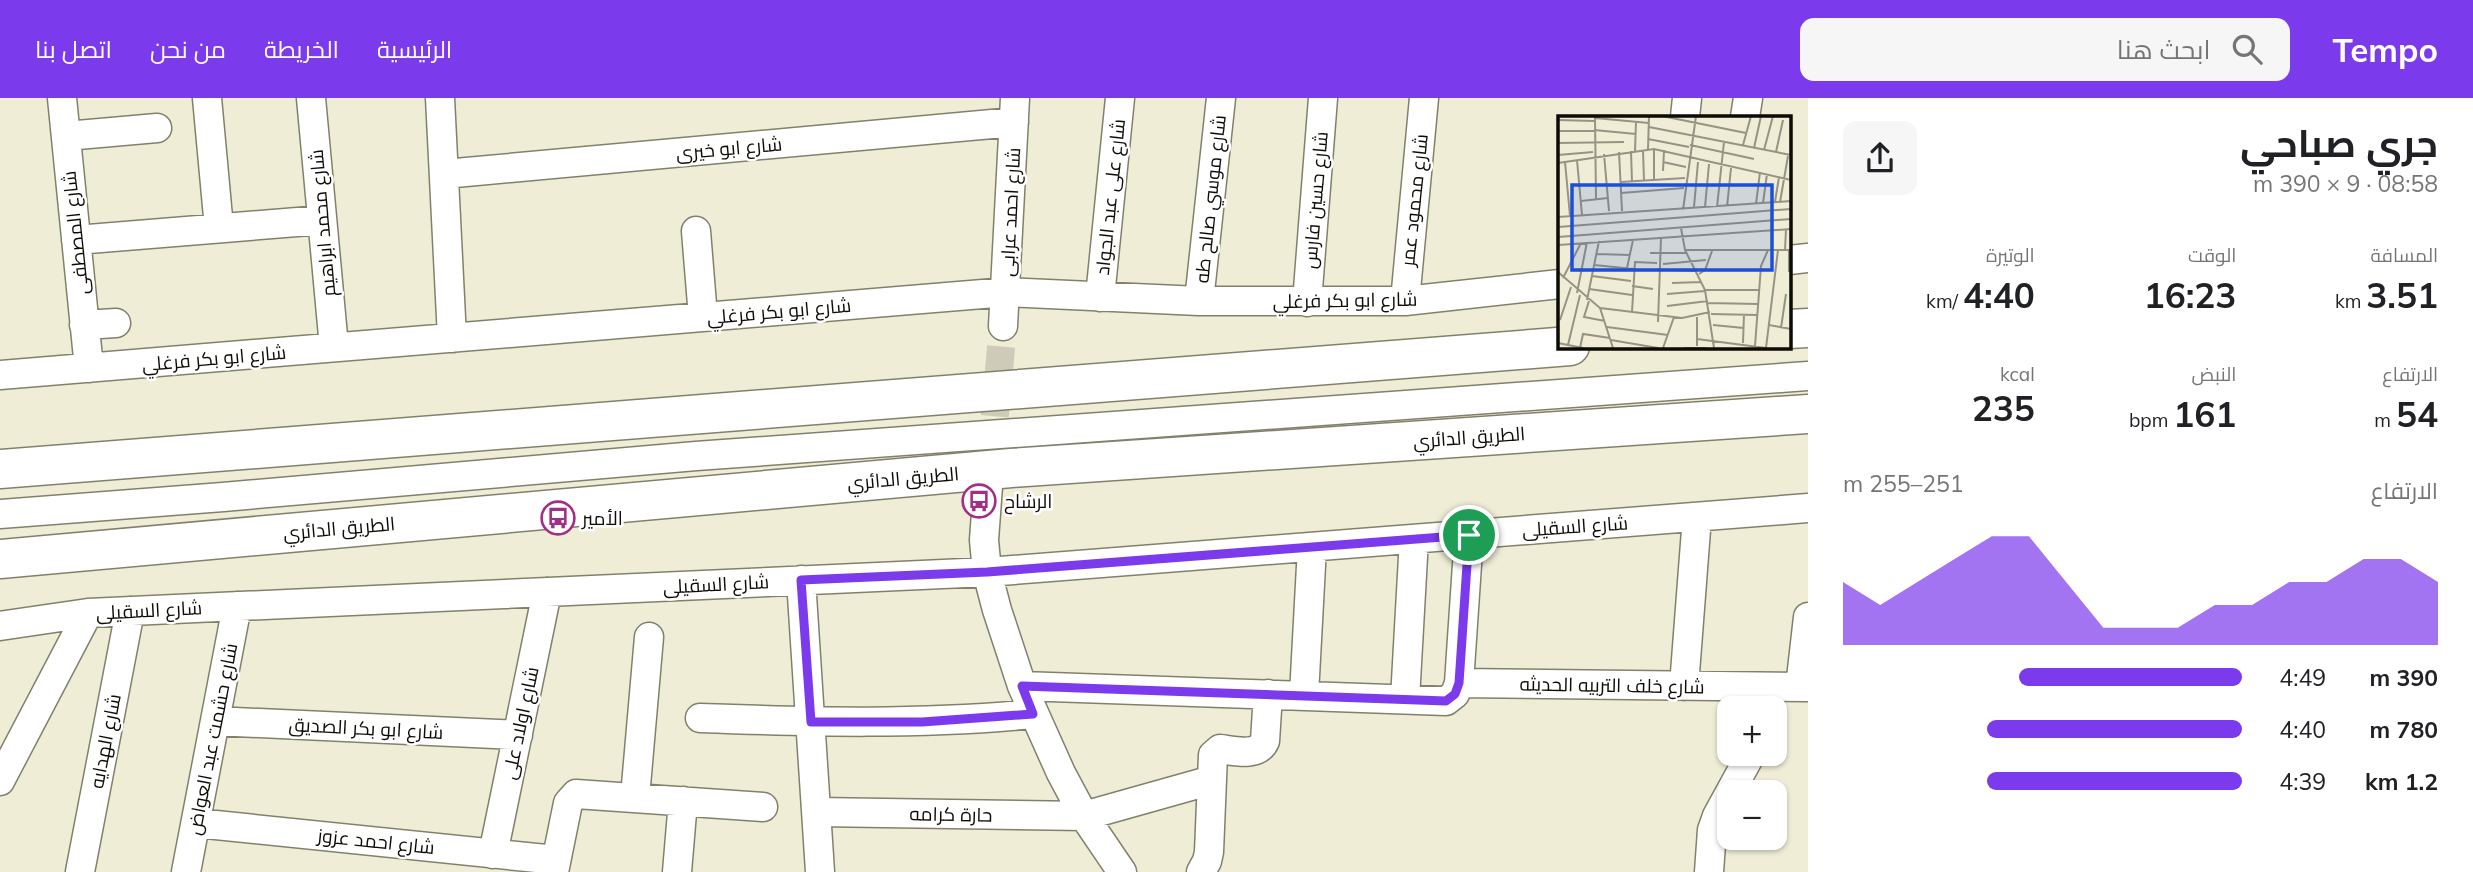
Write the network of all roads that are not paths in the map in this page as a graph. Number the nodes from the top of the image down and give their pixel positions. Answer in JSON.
{"nodes":[{"id":1,"x":62,"y":98,"type":"edge"},
{"id":2,"x":207,"y":98,"type":"edge"},
{"id":3,"x":311,"y":98,"type":"edge"},
{"id":4,"x":440,"y":98,"type":"edge"},
{"id":5,"x":1120,"y":98,"type":"edge"},
{"id":6,"x":1221,"y":98,"type":"edge"},
{"id":7,"x":1324,"y":98,"type":"edge"},
{"id":8,"x":1424,"y":98,"type":"edge"},
{"id":9,"x":1688,"y":98,"type":"edge"},
{"id":10,"x":1748,"y":98,"type":"edge"},
{"id":11,"x":1015,"y":110,"type":"edge"},
{"id":12,"x":1685,"y":116,"type":"edge"},
{"id":13,"x":1745,"y":116,"type":"edge"},
{"id":14,"x":157,"y":128,"type":"dead end"},
{"id":15,"x":66,"y":136,"type":"junction"},
{"id":16,"x":444,"y":174,"type":"junction"},
{"id":17,"x":322,"y":220,"type":"junction"},
{"id":18,"x":219,"y":228,"type":"junction"},
{"id":19,"x":696,"y":232,"type":"dead end"},
{"id":20,"x":76,"y":240,"type":"junction"},
{"id":21,"x":1808,"y":258,"type":"edge"},
{"id":22,"x":1790,"y":260,"type":"edge"},
{"id":23,"x":1558,"y":284,"type":"edge"},
{"id":24,"x":1007,"y":292,"type":"junction"},
{"id":25,"x":1100,"y":297,"type":"junction"},
{"id":26,"x":1199,"y":301,"type":"junction"},
{"id":27,"x":1405,"y":301,"type":"junction"},
{"id":28,"x":1307,"y":302,"type":"junction"},
{"id":29,"x":703,"y":317,"type":"junction"},
{"id":30,"x":116,"y":323,"type":"dead end"},
{"id":31,"x":84,"y":325,"type":"junction"},
{"id":32,"x":1003,"y":326,"type":"tunnel mouth"},
{"id":33,"x":1808,"y":328,"type":"edge"},
{"id":34,"x":1790,"y":329,"type":"edge"},
{"id":35,"x":452,"y":338,"type":"junction"},
{"id":36,"x":334,"y":347,"type":"junction"},
{"id":37,"x":1558,"y":347,"type":"edge"},
{"id":38,"x":89,"y":368,"type":"junction"},
{"id":39,"x":0,"y":375,"type":"edge"},
{"id":40,"x":1808,"y":376,"type":"edge"},
{"id":41,"x":1808,"y":414,"type":"edge"},
{"id":42,"x":0,"y":469,"type":"edge"},
{"id":43,"x":988,"y":486,"type":"tunnel mouth"},
{"id":44,"x":1808,"y":508,"type":"edge"},
{"id":45,"x":0,"y":514,"type":"edge"},
{"id":46,"x":1696,"y":517,"type":"junction"},
{"id":47,"x":1469,"y":535,"type":"junction"},
{"id":48,"x":1414,"y":539,"type":"junction"},
{"id":49,"x":1312,"y":547,"type":"junction"},
{"id":50,"x":0,"y":559,"type":"edge"},
{"id":51,"x":987,"y":572,"type":"junction"},
{"id":52,"x":801,"y":580,"type":"junction"},
{"id":53,"x":547,"y":592,"type":"junction"},
{"id":54,"x":237,"y":606,"type":"junction"},
{"id":55,"x":130,"y":611,"type":"junction"},
{"id":56,"x":88,"y":613,"type":"junction"},
{"id":57,"x":1808,"y":617,"type":"edge"},
{"id":58,"x":0,"y":626,"type":"edge"},
{"id":59,"x":649,"y":637,"type":"dead end"},
{"id":60,"x":1459,"y":683,"type":"junction"},
{"id":61,"x":1022,"y":686,"type":"junction"},
{"id":62,"x":1684,"y":686,"type":"junction"},
{"id":63,"x":1804,"y":688,"type":"edge"},
{"id":64,"x":1268,"y":694,"type":"junction"},
{"id":65,"x":1304,"y":695,"type":"junction"},
{"id":66,"x":1755,"y":696,"type":"edge"},
{"id":67,"x":1776,"y":696,"type":"edge"},
{"id":68,"x":1405,"y":699,"type":"junction"},
{"id":69,"x":1033,"y":714,"type":"junction"},
{"id":70,"x":700,"y":718,"type":"dead end"},
{"id":71,"x":215,"y":721,"type":"junction"},
{"id":72,"x":811,"y":722,"type":"junction"},
{"id":73,"x":518,"y":735,"type":"junction"},
{"id":74,"x":1744,"y":766,"type":"edge"},
{"id":75,"x":1212,"y":780,"type":"junction"},
{"id":76,"x":0,"y":781,"type":"edge"},
{"id":77,"x":635,"y":797,"type":"junction"},
{"id":78,"x":683,"y":801,"type":"junction"},
{"id":79,"x":763,"y":807,"type":"dead end"},
{"id":80,"x":817,"y":812,"type":"junction"},
{"id":81,"x":1084,"y":816,"type":"junction"},
{"id":82,"x":196,"y":822,"type":"junction"},
{"id":83,"x":493,"y":854,"type":"junction"},
{"id":84,"x":555,"y":866,"type":"edge"},
{"id":85,"x":80,"y":872,"type":"edge"},
{"id":86,"x":186,"y":872,"type":"edge"},
{"id":87,"x":677,"y":872,"type":"edge"},
{"id":88,"x":820,"y":872,"type":"edge"},
{"id":89,"x":1122,"y":872,"type":"edge"},
{"id":90,"x":1201,"y":872,"type":"edge"},
{"id":91,"x":1709,"y":872,"type":"edge"}],
"edges":[{"from":1,"to":15,"type":"street","name":"شارع المصطفى"},
{"from":2,"to":18,"type":"street"},
{"from":3,"to":17,"type":"street","name":"شارع محمد ابراهيم"},
{"from":4,"to":16,"type":"street"},
{"from":5,"to":25,"type":"street","name":"شارع على عبد الجواد"},
{"from":6,"to":26,"type":"street","name":"شارع موسي صالح طه"},
{"from":7,"to":28,"type":"street","name":"شارع حسين فارس"},
{"from":8,"to":27,"type":"street","name":"شارع محمود عمر"},
{"from":9,"to":12,"type":"street"},
{"from":10,"to":13,"type":"street"},
{"from":11,"to":16,"type":"street","name":"شارع ابو خيرى"},
{"from":11,"to":24,"type":"street","name":"شارع احمد عرابى"},
{"from":14,"to":15,"type":"street"},
{"from":15,"to":20,"type":"street","name":"شارع المصطفى"},
{"from":16,"to":35,"type":"street"},
{"from":17,"to":18,"type":"street"},
{"from":17,"to":36,"type":"street","name":"شارع محمد ابراهيم"},
{"from":18,"to":20,"type":"street"},
{"from":19,"to":29,"type":"street"},
{"from":20,"to":31,"type":"street","name":"شارع المصطفى"},
{"from":21,"to":22,"type":"street"},
{"from":23,"to":27,"type":"street","name":"شارع ابو بكر فرغلي"},
{"from":24,"to":25,"type":"street","name":"شارع ابو بكر فرغلي"},
{"from":24,"to":29,"type":"street","name":"شارع ابو بكر فرغلي"},
{"from":24,"to":32,"type":"street","name":"شارع احمد عرابى"},
{"from":25,"to":26,"type":"street","name":"شارع ابو بكر فرغلي"},
{"from":26,"to":28,"type":"street","name":"شارع ابو بكر فرغلي"},
{"from":27,"to":28,"type":"street","name":"شارع ابو بكر فرغلي"},
{"from":29,"to":35,"type":"street","name":"شارع ابو بكر فرغلي"},
{"from":30,"to":31,"type":"street"},
{"from":31,"to":38,"type":"street","name":"شارع المصطفى"},
{"from":33,"to":34,"type":"highway"},
{"from":35,"to":36,"type":"street","name":"شارع ابو بكر فرغلي"},
{"from":36,"to":38,"type":"street","name":"شارع ابو بكر فرغلي"},
{"from":37,"to":42,"type":"highway"},
{"from":38,"to":39,"type":"street","name":"شارع ابو بكر فرغلي"},
{"from":40,"to":45,"type":"street"},
{"from":41,"to":50,"type":"highway","name":"الطريق الدائري"},
{"from":43,"to":51,"type":"street"},
{"from":44,"to":46,"type":"street","name":"شارع السقيلى"},
{"from":46,"to":47,"type":"street","name":"شارع السقيلى"},
{"from":46,"to":62,"type":"street"},
{"from":47,"to":48,"type":"street","name":"شارع السقيلى"},
{"from":47,"to":60,"type":"street"},
{"from":48,"to":49,"type":"street","name":"شارع السقيلى"},
{"from":48,"to":68,"type":"street"},
{"from":49,"to":51,"type":"street","name":"شارع السقيلى"},
{"from":49,"to":65,"type":"street"},
{"from":51,"to":52,"type":"street","name":"شارع السقيلى"},
{"from":51,"to":61,"type":"street"},
{"from":52,"to":53,"type":"street","name":"شارع السقيلى"},
{"from":52,"to":72,"type":"street"},
{"from":53,"to":54,"type":"street","name":"شارع السقيلى"},
{"from":53,"to":73,"type":"street","name":"شارع اولاد على"},
{"from":54,"to":55,"type":"street","name":"شارع السقيلى"},
{"from":54,"to":71,"type":"street","name":"شارع حشمت عبد العواض"},
{"from":55,"to":56,"type":"street","name":"شارع السقيلى"},
{"from":55,"to":85,"type":"street","name":"شارع الهدايه"},
{"from":56,"to":58,"type":"street","name":"شارع السقيلى"},
{"from":56,"to":76,"type":"street"},
{"from":57,"to":63,"type":"street"},
{"from":59,"to":77,"type":"street"},
{"from":60,"to":62,"type":"street","name":"شارع خلف التربيه الحديثه"},
{"from":60,"to":68,"type":"street"},
{"from":61,"to":64,"type":"street"},
{"from":61,"to":69,"type":"street"},
{"from":62,"to":66,"type":"street","name":"شارع خلف التربيه الحديثه"},
{"from":63,"to":67,"type":"street","name":"شارع خلف التربيه الحديثه"},
{"from":64,"to":65,"type":"street"},
{"from":64,"to":75,"type":"street"},
{"from":65,"to":68,"type":"street"},
{"from":69,"to":72,"type":"street"},
{"from":69,"to":81,"type":"street"},
{"from":70,"to":72,"type":"street"},
{"from":71,"to":73,"type":"street","name":"شارع ابو بكر الصديق"},
{"from":71,"to":82,"type":"street","name":"شارع حشمت عبد العواض"},
{"from":72,"to":80,"type":"street"},
{"from":73,"to":83,"type":"street","name":"شارع اولاد على"},
{"from":74,"to":91,"type":"street"},
{"from":75,"to":81,"type":"street","name":"حارة كرامه"},
{"from":75,"to":90,"type":"street"},
{"from":77,"to":78,"type":"street"},
{"from":77,"to":84,"type":"street"},
{"from":78,"to":79,"type":"street"},
{"from":78,"to":87,"type":"street"},
{"from":80,"to":81,"type":"street","name":"حارة كرامه"},
{"from":80,"to":88,"type":"street"},
{"from":81,"to":89,"type":"street"},
{"from":82,"to":83,"type":"street","name":"شارع احمد عزوز"},
{"from":82,"to":86,"type":"street","name":"شارع حشمت عبد العواض"},
{"from":83,"to":84,"type":"street","name":"شارع احمد عزوز"}]}
